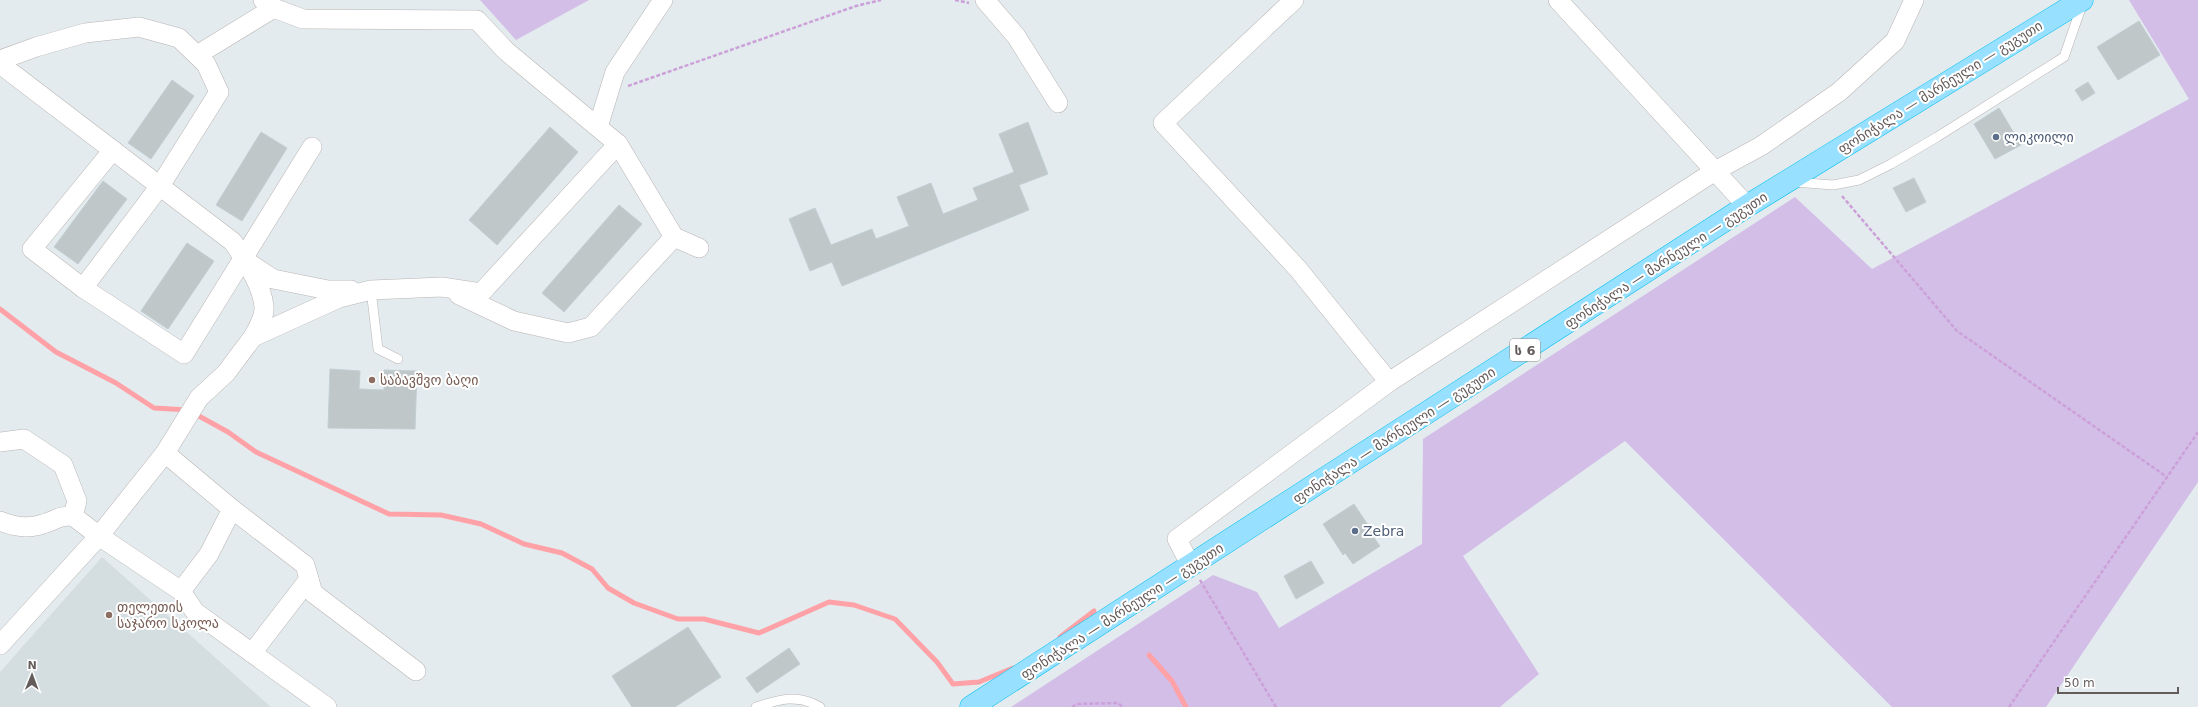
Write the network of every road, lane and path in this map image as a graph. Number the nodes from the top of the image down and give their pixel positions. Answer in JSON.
{"nodes":[{"id":1,"x":663,"y":0,"type":"edge"},
{"id":2,"x":881,"y":0,"type":"edge"},
{"id":3,"x":1294,"y":0,"type":"edge"},
{"id":4,"x":1558,"y":0,"type":"edge"},
{"id":5,"x":1914,"y":0,"type":"edge"},
{"id":6,"x":2083,"y":0,"type":"edge"},
{"id":7,"x":989,"y":2,"type":"edge"},
{"id":8,"x":268,"y":4,"type":"edge"},
{"id":9,"x":196,"y":55,"type":"junction"},
{"id":10,"x":0,"y":60,"type":"edge"},
{"id":11,"x":0,"y":64,"type":"edge"},
{"id":12,"x":608,"y":93,"type":"junction"},
{"id":13,"x":1058,"y":103,"type":"dead end"},
{"id":14,"x":598,"y":127,"type":"junction"},
{"id":15,"x":618,"y":144,"type":"junction"},
{"id":16,"x":312,"y":147,"type":"dead end"},
{"id":17,"x":113,"y":150,"type":"junction"},
{"id":18,"x":1715,"y":170,"type":"junction"},
{"id":19,"x":1790,"y":181,"type":"junction"},
{"id":20,"x":1833,"y":185,"type":"junction"},
{"id":21,"x":160,"y":186,"type":"junction"},
{"id":22,"x":1747,"y":206,"type":"junction"},
{"id":23,"x":674,"y":237,"type":"junction"},
{"id":24,"x":698,"y":248,"type":"dead end"},
{"id":25,"x":244,"y":259,"type":"junction"},
{"id":26,"x":442,"y":287,"type":"junction"},
{"id":27,"x":82,"y":288,"type":"junction"},
{"id":28,"x":371,"y":290,"type":"junction"},
{"id":29,"x":253,"y":337,"type":"junction"},
{"id":30,"x":398,"y":359,"type":"dead end"},
{"id":31,"x":1389,"y":382,"type":"junction"},
{"id":32,"x":2198,"y":432,"type":"edge"},
{"id":33,"x":0,"y":442,"type":"edge"},
{"id":34,"x":165,"y":453,"type":"junction"},
{"id":35,"x":2167,"y":477,"type":"junction"},
{"id":36,"x":232,"y":509,"type":"junction"},
{"id":37,"x":73,"y":516,"type":"junction"},
{"id":38,"x":0,"y":521,"type":"edge"},
{"id":39,"x":99,"y":536,"type":"junction"},
{"id":40,"x":1191,"y":566,"type":"junction"},
{"id":41,"x":309,"y":579,"type":"junction"},
{"id":42,"x":181,"y":591,"type":"junction"},
{"id":43,"x":0,"y":645,"type":"edge"},
{"id":44,"x":252,"y":653,"type":"junction"},
{"id":45,"x":416,"y":671,"type":"dead end"},
{"id":46,"x":327,"y":707,"type":"edge"},
{"id":47,"x":756,"y":707,"type":"edge"},
{"id":48,"x":820,"y":707,"type":"edge"},
{"id":49,"x":971,"y":707,"type":"edge"},
{"id":50,"x":1072,"y":707,"type":"edge"},
{"id":51,"x":1123,"y":707,"type":"edge"},
{"id":52,"x":1276,"y":707,"type":"edge"},
{"id":53,"x":2009,"y":707,"type":"edge"}],
"edges":[{"from":1,"to":12,"type":"street"},
{"from":2,"to":12,"type":"path"},
{"from":3,"to":31,"type":"street"},
{"from":4,"to":18,"type":"street"},
{"from":5,"to":18,"type":"street"},
{"from":6,"to":19,"type":"highway","name":"ფონიჭალა — მარნეული — გუგუთი","number":"ს 6"},
{"from":6,"to":20,"type":"lane"},
{"from":7,"to":13,"type":"street"},
{"from":8,"to":9,"type":"street"},
{"from":8,"to":14,"type":"street"},
{"from":9,"to":10,"type":"street"},
{"from":9,"to":21,"type":"street"},
{"from":11,"to":17,"type":"street"},
{"from":12,"to":14,"type":"street"},
{"from":14,"to":15,"type":"street"},
{"from":15,"to":23,"type":"street"},
{"from":15,"to":26,"type":"street"},
{"from":16,"to":25,"type":"street"},
{"from":17,"to":21,"type":"street"},
{"from":17,"to":27,"type":"street"},
{"from":18,"to":22,"type":"street"},
{"from":18,"to":31,"type":"street"},
{"from":19,"to":20,"type":"lane"},
{"from":19,"to":22,"type":"highway","name":"ფონიჭალა — მარნეული — გუგუთი","number":"ს 6"},
{"from":20,"to":35,"type":"path"},
{"from":21,"to":25,"type":"street"},
{"from":21,"to":27,"type":"street"},
{"from":22,"to":40,"type":"highway","name":"ფონიჭალა — მარნეული — გუგუთი","number":"ს 6"},
{"from":23,"to":24,"type":"street"},
{"from":23,"to":26,"type":"street"},
{"from":25,"to":27,"type":"street"},
{"from":25,"to":28,"type":"street"},
{"from":25,"to":29,"type":"street"},
{"from":26,"to":28,"type":"street"},
{"from":28,"to":29,"type":"street"},
{"from":28,"to":30,"type":"lane"},
{"from":29,"to":34,"type":"street"},
{"from":31,"to":40,"type":"street"},
{"from":32,"to":35,"type":"path"},
{"from":33,"to":37,"type":"street"},
{"from":34,"to":36,"type":"street"},
{"from":34,"to":39,"type":"street"},
{"from":35,"to":53,"type":"path"},
{"from":36,"to":41,"type":"street"},
{"from":36,"to":42,"type":"street"},
{"from":37,"to":38,"type":"street"},
{"from":37,"to":39,"type":"street"},
{"from":39,"to":42,"type":"street"},
{"from":39,"to":43,"type":"street"},
{"from":40,"to":49,"type":"highway","name":"ფონიჭალა — მარნეული — გუგუთი","number":"ს 6"},
{"from":40,"to":52,"type":"path"},
{"from":41,"to":44,"type":"street"},
{"from":41,"to":45,"type":"street"},
{"from":42,"to":44,"type":"street"},
{"from":44,"to":46,"type":"street"},
{"from":47,"to":48,"type":"lane"},
{"from":50,"to":51,"type":"path"}]}
